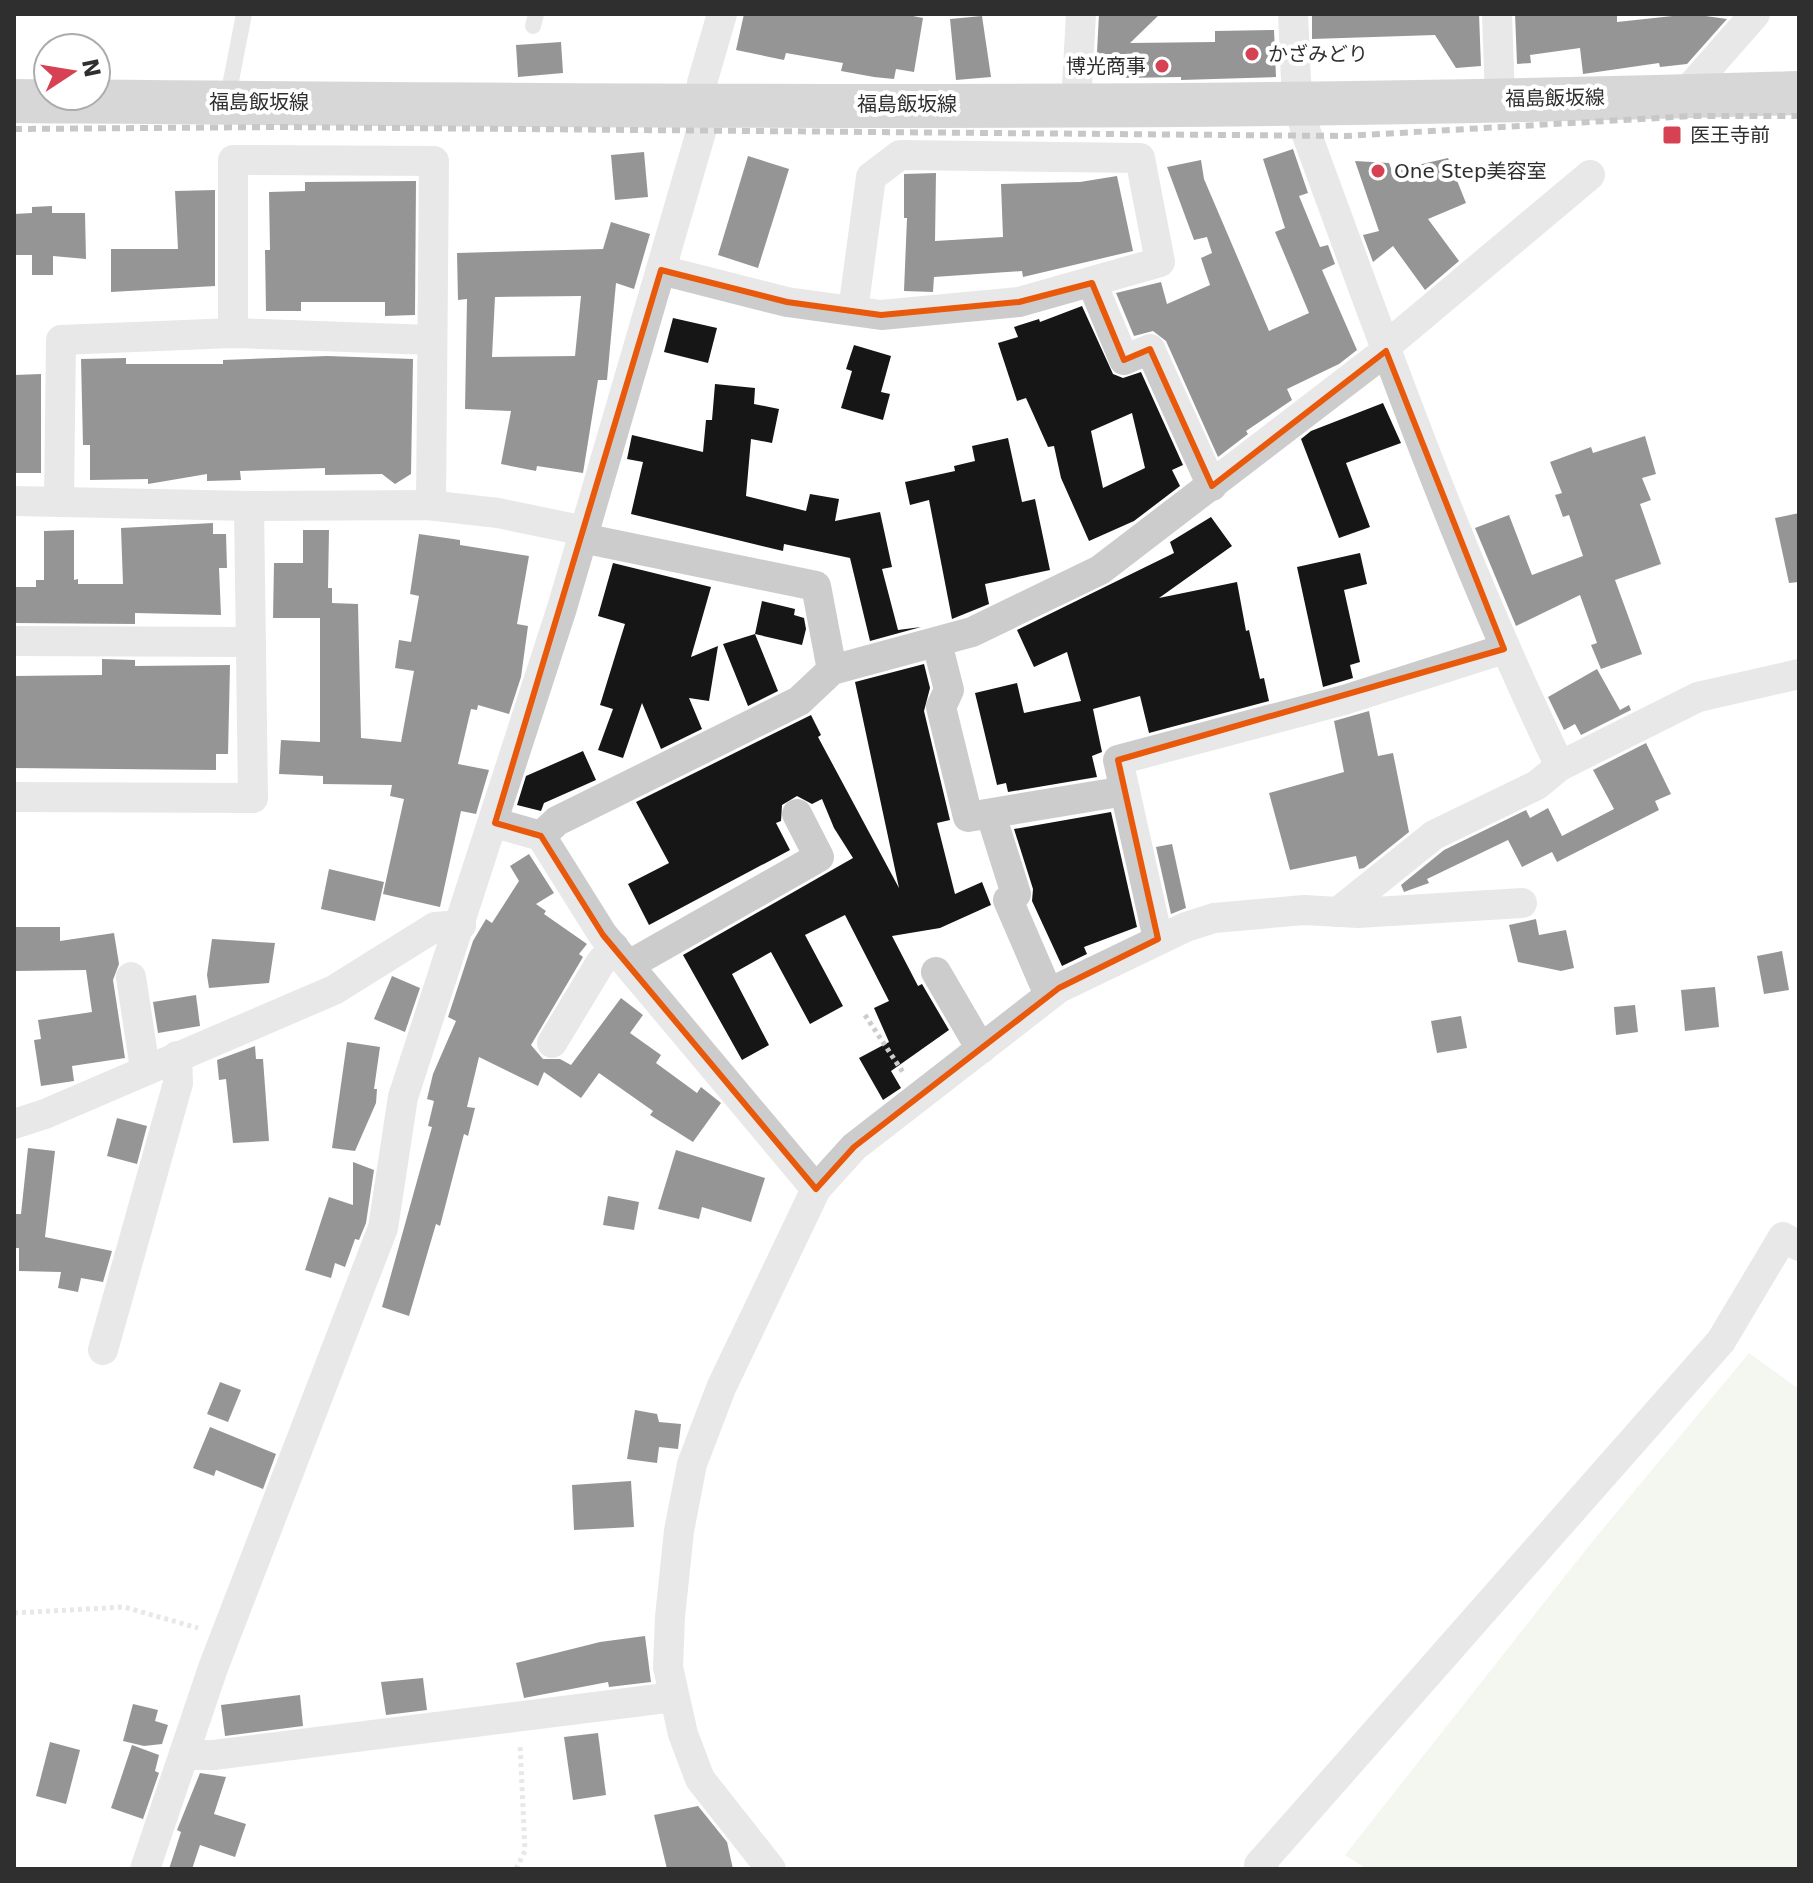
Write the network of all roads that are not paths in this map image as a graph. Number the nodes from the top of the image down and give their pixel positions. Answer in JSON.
{"nodes":[{"id":1,"x":244,"y":14,"type":"edge"},
{"id":2,"x":722,"y":14,"type":"edge"},
{"id":3,"x":1081,"y":14,"type":"edge"},
{"id":4,"x":1293,"y":14,"type":"edge"},
{"id":5,"x":1497,"y":14,"type":"edge"},
{"id":6,"x":1755,"y":14,"type":"edge"},
{"id":7,"x":1799,"y":93,"type":"edge"},
{"id":8,"x":1683,"y":96,"type":"junction"},
{"id":9,"x":1500,"y":100,"type":"junction"},
{"id":10,"x":14,"y":101,"type":"edge"},
{"id":11,"x":1297,"y":102,"type":"junction"},
{"id":12,"x":226,"y":103,"type":"junction"},
{"id":13,"x":1076,"y":103,"type":"junction"},
{"id":14,"x":703,"y":105,"type":"junction"},
{"id":15,"x":1590,"y":175,"type":"dead end"},
{"id":16,"x":661,"y":270,"type":"junction"},
{"id":17,"x":1092,"y":283,"type":"junction"},
{"id":18,"x":853,"y":311,"type":"junction"},
{"id":19,"x":233,"y":333,"type":"junction"},
{"id":20,"x":432,"y":340,"type":"junction"},
{"id":21,"x":1386,"y":349,"type":"junction"},
{"id":22,"x":1212,"y":486,"type":"junction"},
{"id":23,"x":14,"y":501,"type":"edge"},
{"id":24,"x":59,"y":502,"type":"junction"},
{"id":25,"x":431,"y":505,"type":"junction"},
{"id":26,"x":249,"y":506,"type":"junction"},
{"id":27,"x":584,"y":535,"type":"junction"},
{"id":28,"x":14,"y":641,"type":"edge"},
{"id":29,"x":251,"y":642,"type":"junction"},
{"id":30,"x":937,"y":643,"type":"junction"},
{"id":31,"x":1504,"y":649,"type":"junction"},
{"id":32,"x":832,"y":670,"type":"junction"},
{"id":33,"x":1799,"y":674,"type":"edge"},
{"id":34,"x":1560,"y":766,"type":"junction"},
{"id":35,"x":1125,"y":791,"type":"junction"},
{"id":36,"x":14,"y":797,"type":"edge"},
{"id":37,"x":797,"y":814,"type":"dead end"},
{"id":38,"x":991,"y":815,"type":"junction"},
{"id":39,"x":495,"y":823,"type":"junction"},
{"id":40,"x":541,"y":836,"type":"junction"},
{"id":41,"x":1522,"y":903,"type":"dead end"},
{"id":42,"x":1338,"y":912,"type":"junction"},
{"id":43,"x":461,"y":925,"type":"junction"},
{"id":44,"x":1158,"y":939,"type":"junction"},
{"id":45,"x":622,"y":956,"type":"junction"},
{"id":46,"x":936,"y":972,"type":"dead end"},
{"id":47,"x":131,"y":977,"type":"dead end"},
{"id":48,"x":1049,"y":995,"type":"junction"},
{"id":49,"x":552,"y":1043,"type":"dead end"},
{"id":50,"x":981,"y":1049,"type":"junction"},
{"id":51,"x":177,"y":1056,"type":"junction"},
{"id":52,"x":145,"y":1069,"type":"junction"},
{"id":53,"x":14,"y":1124,"type":"edge"},
{"id":54,"x":816,"y":1189,"type":"junction"},
{"id":55,"x":1799,"y":1246,"type":"edge"},
{"id":56,"x":103,"y":1350,"type":"dead end"},
{"id":57,"x":674,"y":1697,"type":"junction"},
{"id":58,"x":184,"y":1755,"type":"junction"},
{"id":59,"x":145,"y":1869,"type":"edge"},
{"id":60,"x":771,"y":1869,"type":"edge"},
{"id":61,"x":1264,"y":1869,"type":"edge"}],
"edges":[{"from":1,"to":12,"type":"lane"},
{"from":2,"to":14,"type":"street"},
{"from":3,"to":13,"type":"street"},
{"from":4,"to":11,"type":"street"},
{"from":5,"to":9,"type":"street"},
{"from":6,"to":8,"type":"street"},
{"from":7,"to":8,"type":"main road","name":"福島飯坂線"},
{"from":8,"to":9,"type":"main road","name":"福島飯坂線"},
{"from":9,"to":11,"type":"main road","name":"福島飯坂線"},
{"from":10,"to":12,"type":"main road","name":"福島飯坂線"},
{"from":11,"to":13,"type":"main road","name":"福島飯坂線"},
{"from":11,"to":21,"type":"street"},
{"from":12,"to":14,"type":"main road","name":"福島飯坂線"},
{"from":13,"to":14,"type":"main road","name":"福島飯坂線"},
{"from":14,"to":16,"type":"street"},
{"from":15,"to":21,"type":"street"},
{"from":16,"to":18,"type":"street"},
{"from":16,"to":27,"type":"street"},
{"from":17,"to":18,"type":"street"},
{"from":17,"to":18,"type":"street"},
{"from":17,"to":22,"type":"street"},
{"from":19,"to":20,"type":"street"},
{"from":19,"to":20,"type":"street"},
{"from":19,"to":24,"type":"street"},
{"from":20,"to":25,"type":"street"},
{"from":21,"to":22,"type":"street"},
{"from":21,"to":31,"type":"street"},
{"from":22,"to":30,"type":"street"},
{"from":23,"to":24,"type":"street"},
{"from":24,"to":26,"type":"street"},
{"from":25,"to":26,"type":"street"},
{"from":25,"to":27,"type":"street"},
{"from":26,"to":29,"type":"street"},
{"from":27,"to":32,"type":"street"},
{"from":27,"to":39,"type":"street"},
{"from":28,"to":29,"type":"street"},
{"from":29,"to":36,"type":"street"},
{"from":30,"to":32,"type":"street"},
{"from":30,"to":38,"type":"street"},
{"from":31,"to":34,"type":"street"},
{"from":31,"to":35,"type":"street"},
{"from":32,"to":40,"type":"street"},
{"from":33,"to":34,"type":"street"},
{"from":34,"to":42,"type":"street"},
{"from":35,"to":38,"type":"street"},
{"from":35,"to":44,"type":"street"},
{"from":37,"to":45,"type":"street"},
{"from":38,"to":48,"type":"street"},
{"from":39,"to":40,"type":"street"},
{"from":39,"to":43,"type":"street"},
{"from":40,"to":45,"type":"street"},
{"from":41,"to":42,"type":"street"},
{"from":42,"to":44,"type":"street"},
{"from":43,"to":51,"type":"street"},
{"from":43,"to":58,"type":"street"},
{"from":44,"to":48,"type":"street"},
{"from":45,"to":49,"type":"street"},
{"from":45,"to":54,"type":"street"},
{"from":46,"to":50,"type":"street"},
{"from":47,"to":52,"type":"street"},
{"from":48,"to":50,"type":"street"},
{"from":50,"to":54,"type":"street"},
{"from":51,"to":52,"type":"street"},
{"from":51,"to":56,"type":"street"},
{"from":52,"to":53,"type":"street"},
{"from":54,"to":57,"type":"street"},
{"from":55,"to":61,"type":"street"},
{"from":57,"to":58,"type":"street"},
{"from":57,"to":60,"type":"street"},
{"from":58,"to":59,"type":"street"}]}
